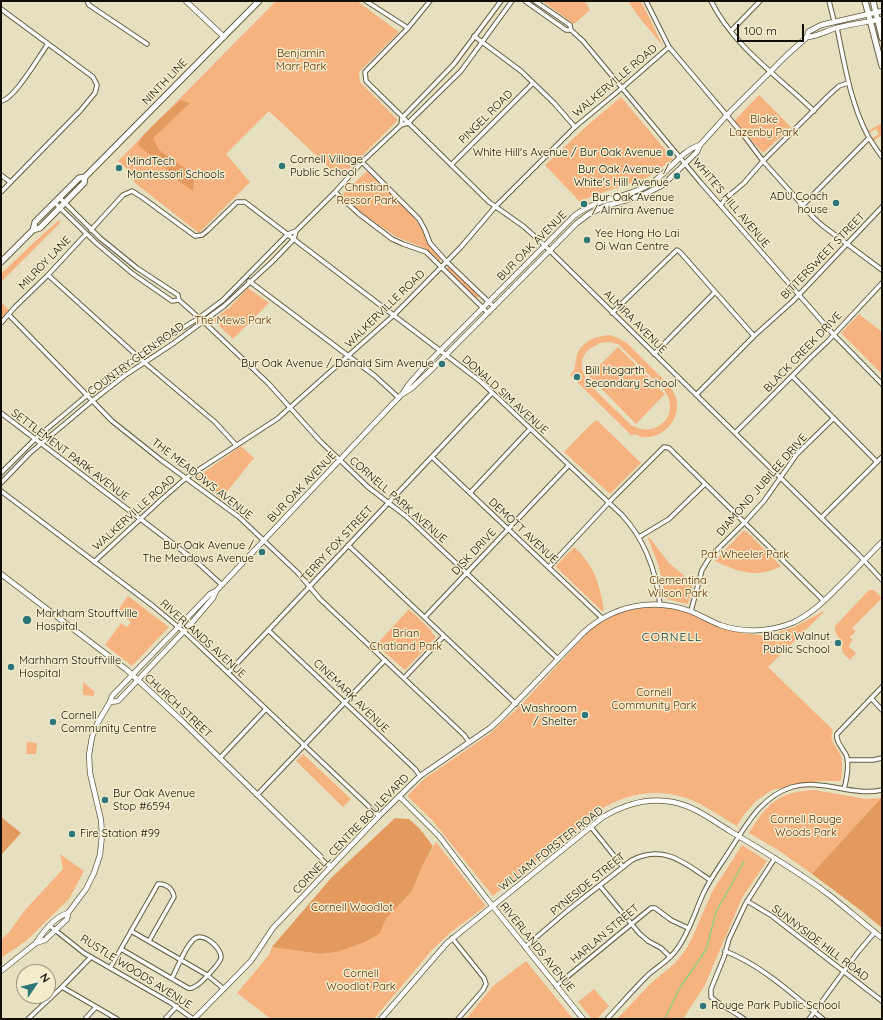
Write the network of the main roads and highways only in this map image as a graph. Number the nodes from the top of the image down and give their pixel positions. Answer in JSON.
{"nodes":[{"id":1,"x":260,"y":1,"type":"edge"},
{"id":2,"x":865,"y":1,"type":"edge"},
{"id":3,"x":873,"y":1,"type":"edge"},
{"id":4,"x":880,"y":19,"type":"edge"},
{"id":5,"x":882,"y":38,"type":"edge"},
{"id":6,"x":882,"y":66,"type":"edge"},
{"id":7,"x":85,"y":177,"type":"junction"},
{"id":8,"x":33,"y":230,"type":"junction"},
{"id":9,"x":1,"y":262,"type":"edge"}],
"edges":[{"from":1,"to":7,"type":"main road","name":"NINTH LINE"},
{"from":2,"to":6,"type":"main road"},
{"from":3,"to":4,"type":"main road"},
{"from":4,"to":5,"type":"main road"},
{"from":7,"to":8,"type":"main road","name":"NINTH LINE"},
{"from":7,"to":8,"type":"main road","name":"NINTH LINE"},
{"from":8,"to":9,"type":"main road","name":"NINTH LINE"}]}
